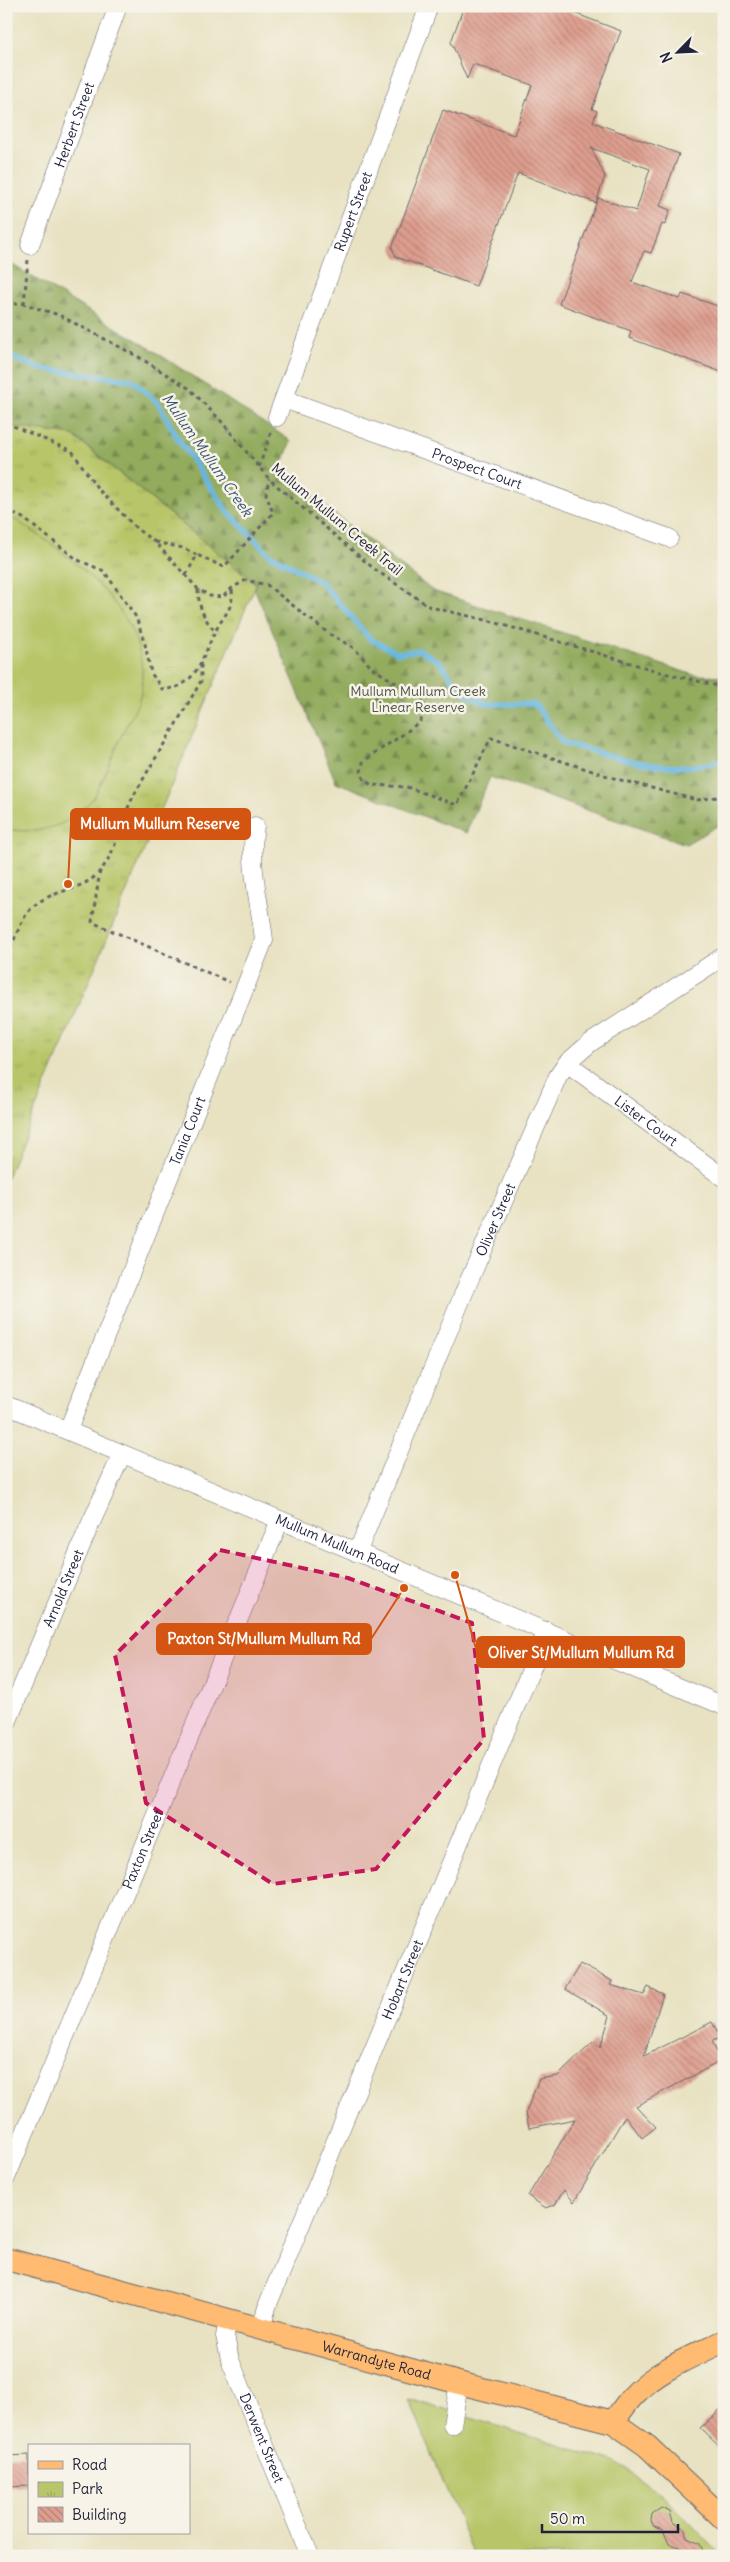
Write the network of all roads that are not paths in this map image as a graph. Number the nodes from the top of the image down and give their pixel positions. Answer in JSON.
{"nodes":[{"id":1,"x":118,"y":6,"type":"edge"},
{"id":2,"x":429,"y":6,"type":"edge"},
{"id":3,"x":30,"y":245,"type":"road end"},
{"id":4,"x":284,"y":399,"type":"junction"},
{"id":5,"x":276,"y":418,"type":"road end"},
{"id":6,"x":669,"y":538,"type":"dead end"},
{"id":7,"x":255,"y":826,"type":"dead end"},
{"id":8,"x":724,"y":956,"type":"edge"},
{"id":9,"x":567,"y":1062,"type":"junction"},
{"id":10,"x":724,"y":1178,"type":"edge"},
{"id":11,"x":6,"y":1405,"type":"edge"},
{"id":12,"x":68,"y":1430,"type":"junction"},
{"id":13,"x":122,"y":1454,"type":"junction"},
{"id":14,"x":280,"y":1520,"type":"junction"},
{"id":15,"x":357,"y":1553,"type":"junction"},
{"id":16,"x":547,"y":1631,"type":"junction"},
{"id":17,"x":724,"y":1706,"type":"edge"},
{"id":18,"x":6,"y":1725,"type":"edge"},
{"id":19,"x":6,"y":2178,"type":"edge"},
{"id":20,"x":6,"y":2259,"type":"edge"},
{"id":21,"x":228,"y":2319,"type":"junction"},
{"id":22,"x":260,"y":2328,"type":"junction"},
{"id":23,"x":724,"y":2341,"type":"edge"},
{"id":24,"x":459,"y":2383,"type":"junction"},
{"id":25,"x":613,"y":2422,"type":"junction"},
{"id":26,"x":452,"y":2425,"type":"dead end"},
{"id":27,"x":724,"y":2519,"type":"edge"},
{"id":28,"x":310,"y":2556,"type":"edge"}],
"edges":[{"from":1,"to":3,"type":"street","name":"Herbert Street"},
{"from":2,"to":4,"type":"street","name":"Rupert Street"},
{"from":4,"to":5,"type":"street","name":"Rupert Street"},
{"from":4,"to":6,"type":"street","name":"Prospect Court"},
{"from":7,"to":12,"type":"street","name":"Tania Court"},
{"from":8,"to":9,"type":"street","name":"Oliver Street"},
{"from":9,"to":10,"type":"street","name":"Lister Court"},
{"from":9,"to":15,"type":"street","name":"Oliver Street"},
{"from":11,"to":12,"type":"street","name":"Mullum Mullum Road"},
{"from":12,"to":13,"type":"street","name":"Mullum Mullum Road"},
{"from":13,"to":14,"type":"street","name":"Mullum Mullum Road"},
{"from":13,"to":18,"type":"street","name":"Arnold Street"},
{"from":14,"to":15,"type":"street","name":"Mullum Mullum Road"},
{"from":14,"to":19,"type":"street","name":"Paxton Street"},
{"from":15,"to":16,"type":"street","name":"Mullum Mullum Road"},
{"from":16,"to":17,"type":"street","name":"Mullum Mullum Road"},
{"from":16,"to":22,"type":"street","name":"Hobart Street"},
{"from":20,"to":21,"type":"main road","name":"Warrandyte Road"},
{"from":21,"to":22,"type":"main road","name":"Warrandyte Road"},
{"from":21,"to":28,"type":"street","name":"Derwent Street"},
{"from":22,"to":24,"type":"main road","name":"Warrandyte Road"},
{"from":23,"to":25,"type":"main road"},
{"from":24,"to":25,"type":"main road","name":"Warrandyte Road"},
{"from":24,"to":26,"type":"street"},
{"from":25,"to":27,"type":"main road"}]}
